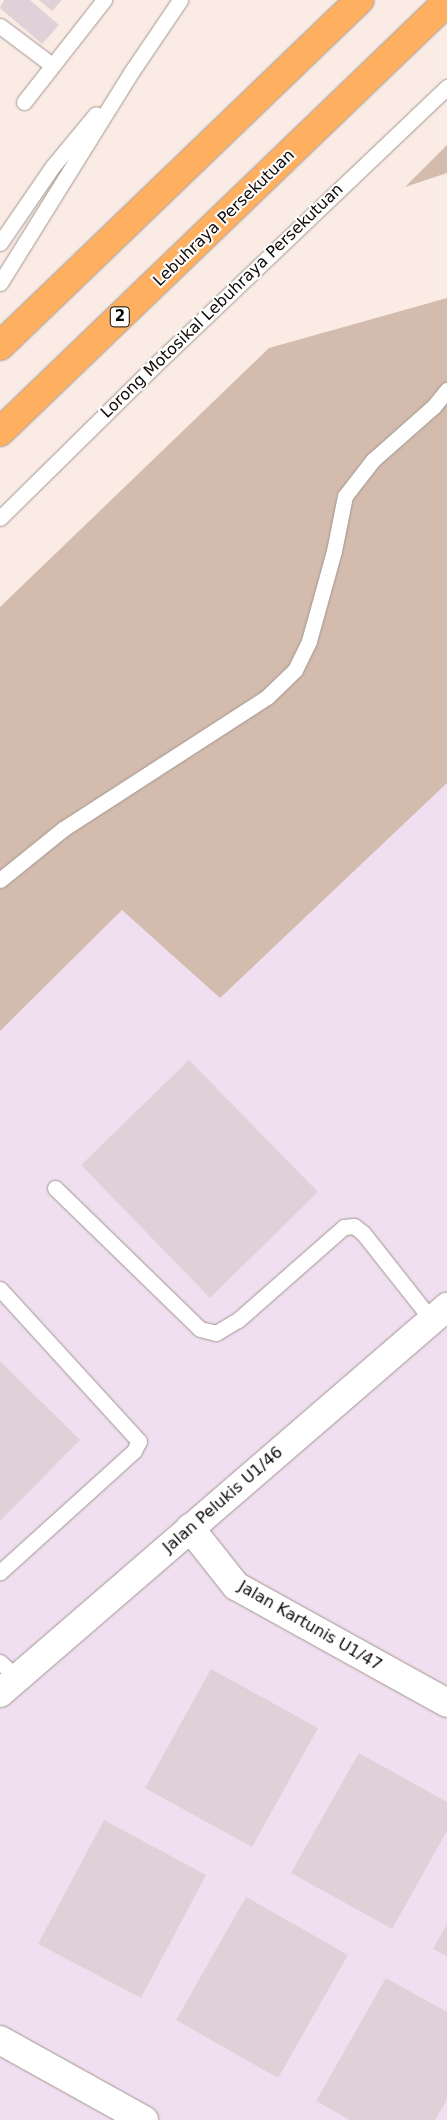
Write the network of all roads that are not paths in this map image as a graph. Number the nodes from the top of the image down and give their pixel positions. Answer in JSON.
{"nodes":[{"id":1,"x":104,"y":0,"type":"edge"},
{"id":2,"x":180,"y":0,"type":"edge"},
{"id":3,"x":360,"y":0,"type":"edge"},
{"id":4,"x":447,"y":2,"type":"edge"},
{"id":5,"x":0,"y":26,"type":"edge"},
{"id":6,"x":52,"y":65,"type":"junction"},
{"id":7,"x":132,"y":70,"type":"junction"},
{"id":8,"x":447,"y":87,"type":"edge"},
{"id":9,"x":24,"y":102,"type":"dead end"},
{"id":10,"x":0,"y":243,"type":"edge"},
{"id":11,"x":0,"y":283,"type":"edge"},
{"id":12,"x":0,"y":346,"type":"edge"},
{"id":13,"x":447,"y":390,"type":"edge"},
{"id":14,"x":0,"y":432,"type":"edge"},
{"id":15,"x":0,"y":518,"type":"edge"},
{"id":16,"x":0,"y":880,"type":"edge"},
{"id":17,"x":55,"y":1188,"type":"dead end"},
{"id":18,"x":0,"y":1289,"type":"edge"},
{"id":19,"x":439,"y":1313,"type":"edge"},
{"id":20,"x":190,"y":1528,"type":"junction"},
{"id":21,"x":0,"y":1572,"type":"edge"},
{"id":22,"x":6,"y":1678,"type":"edge"},
{"id":23,"x":447,"y":1703,"type":"edge"},
{"id":24,"x":0,"y":2040,"type":"edge"},
{"id":25,"x":144,"y":2120,"type":"edge"}],
"edges":[{"from":1,"to":6,"type":"lane"},
{"from":2,"to":7,"type":"lane"},
{"from":3,"to":12,"type":"highway"},
{"from":4,"to":14,"type":"highway","name":"Lebuhraya Persekutuan","number":"2"},
{"from":5,"to":6,"type":"lane"},
{"from":6,"to":9,"type":"lane"},
{"from":7,"to":10,"type":"lane"},
{"from":7,"to":11,"type":"lane"},
{"from":8,"to":15,"type":"lane","name":"Lorong Motosikal Lebuhraya Persekutuan"},
{"from":13,"to":16,"type":"lane"},
{"from":17,"to":19,"type":"lane"},
{"from":18,"to":21,"type":"lane"},
{"from":19,"to":20,"type":"street","name":"Jalan Pelukis U1/46"},
{"from":20,"to":22,"type":"street","name":"Jalan Pelukis U1/46"},
{"from":20,"to":23,"type":"street","name":"Jalan Kartunis U1/47"},
{"from":24,"to":25,"type":"street"}]}
